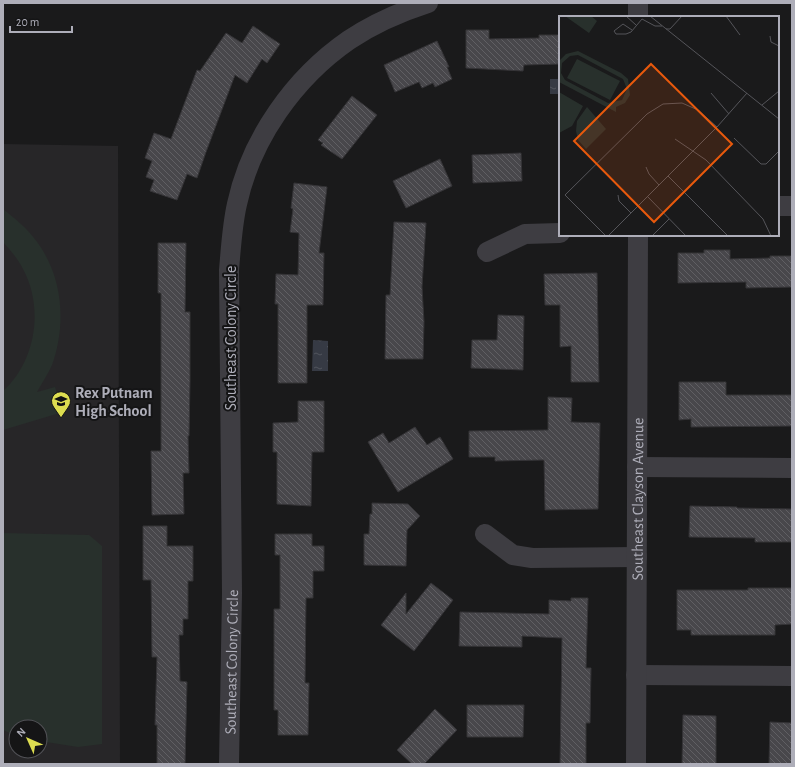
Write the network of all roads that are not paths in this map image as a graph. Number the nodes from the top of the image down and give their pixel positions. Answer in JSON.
{"nodes":[{"id":1,"x":428,"y":3,"type":"edge"},
{"id":2,"x":638,"y":3,"type":"edge"},
{"id":3,"x":638,"y":16,"type":"edge"},
{"id":4,"x":779,"y":206,"type":"edge"},
{"id":5,"x":792,"y":206,"type":"edge"},
{"id":6,"x":559,"y":233,"type":"edge"},
{"id":7,"x":638,"y":236,"type":"edge"},
{"id":8,"x":487,"y":252,"type":"dead end"},
{"id":9,"x":637,"y":467,"type":"junction"},
{"id":10,"x":792,"y":468,"type":"edge"},
{"id":11,"x":485,"y":534,"type":"dead end"},
{"id":12,"x":637,"y":557,"type":"junction"},
{"id":13,"x":636,"y":675,"type":"junction"},
{"id":14,"x":792,"y":676,"type":"edge"},
{"id":15,"x":229,"y":764,"type":"edge"},
{"id":16,"x":636,"y":764,"type":"edge"}],
"edges":[{"from":1,"to":15,"type":"street","name":"Southeast Colony Circle"},
{"from":2,"to":3,"type":"street"},
{"from":4,"to":5,"type":"street"},
{"from":6,"to":8,"type":"street"},
{"from":7,"to":9,"type":"street","name":"Southeast Clayson Avenue"},
{"from":9,"to":10,"type":"street"},
{"from":9,"to":12,"type":"street","name":"Southeast Clayson Avenue"},
{"from":11,"to":12,"type":"street"},
{"from":12,"to":13,"type":"street","name":"Southeast Clayson Avenue"},
{"from":13,"to":14,"type":"street"},
{"from":13,"to":16,"type":"street","name":"Southeast Clayson Avenue"}]}
